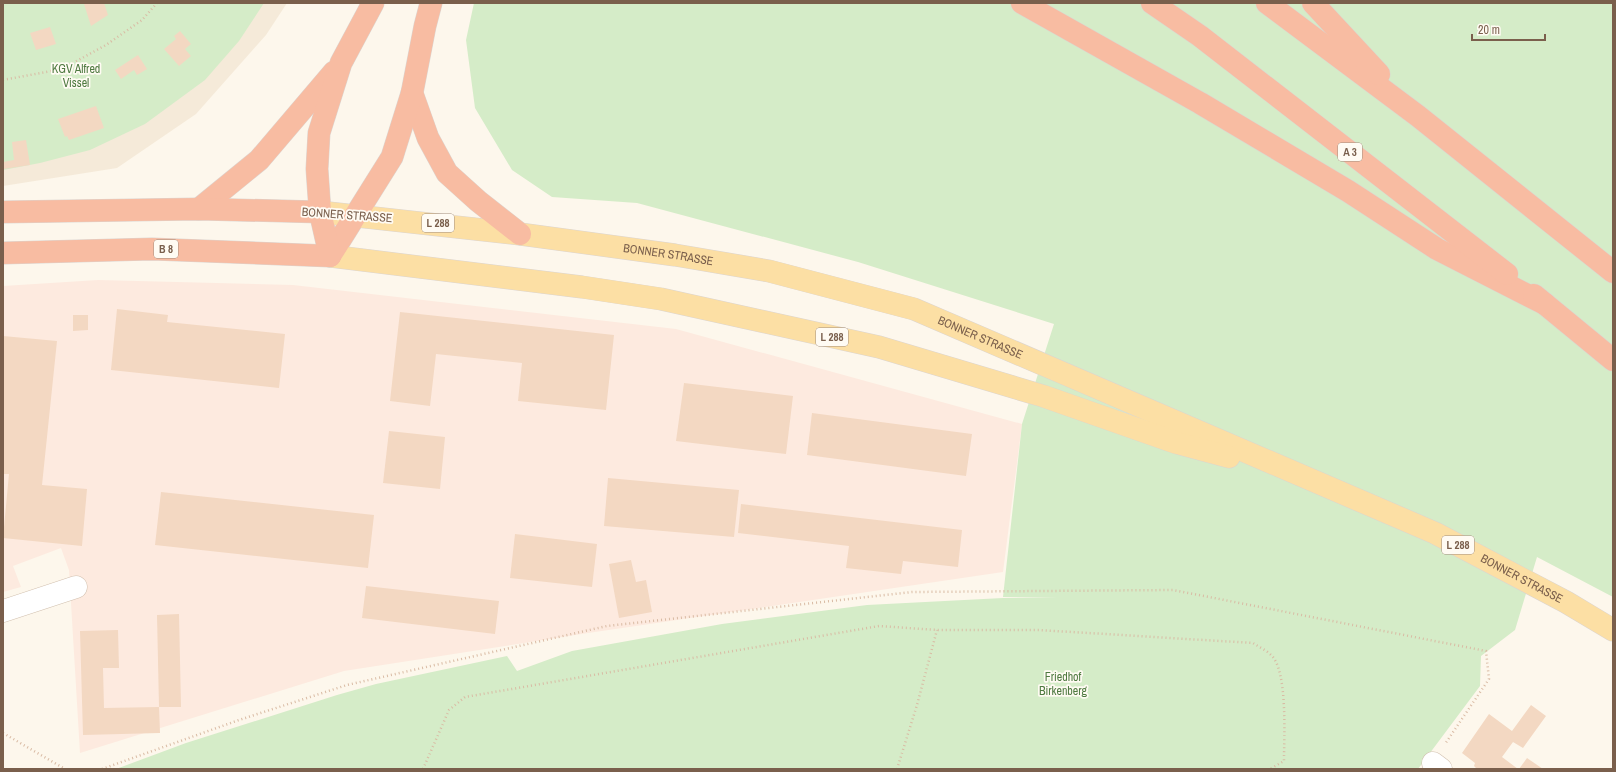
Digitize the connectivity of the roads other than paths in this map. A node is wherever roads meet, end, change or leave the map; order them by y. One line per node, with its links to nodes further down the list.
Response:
1 (373, 3): 7 (highway)
2 (431, 3): 8 (highway)
3 (1022, 3): 19 (highway)
4 (1152, 3): 19 (highway, A 3)
5 (1266, 3): 9 (highway)
6 (1312, 3): 9 (highway)
7 (341, 63): 10 (highway); 12 (highway)
8 (412, 93): 13 (highway); 14 (highway)
9 (1418, 116): 18 (highway)
10 (199, 209): 11 (highway, BONNER STRASSE); 12 (highway, BONNER STRASSE)
11 (3, 212)
12 (320, 212): 13 (main road, BONNER STRASSE); 16 (highway)
13 (356, 214): 14 (main road, BONNER STRASSE / L 288); 16 (highway)
14 (520, 234): 21 (main road, BONNER STRASSE / L 288)
15 (3, 253): 16 (highway, BONNER STRASSE / B 8)
16 (330, 256): 17 (main road, BONNER STRASSE / B 8)
17 (355, 260): 21 (main road, BONNER STRASSE / L 288)
18 (1613, 272)
19 (1545, 304): 20 (highway, A 3)
20 (1613, 360)
21 (1296, 474): 24 (main road, BONNER STRASSE / L 288)
22 (76, 588): 23 (street)
23 (3, 611)
24 (1613, 630)

